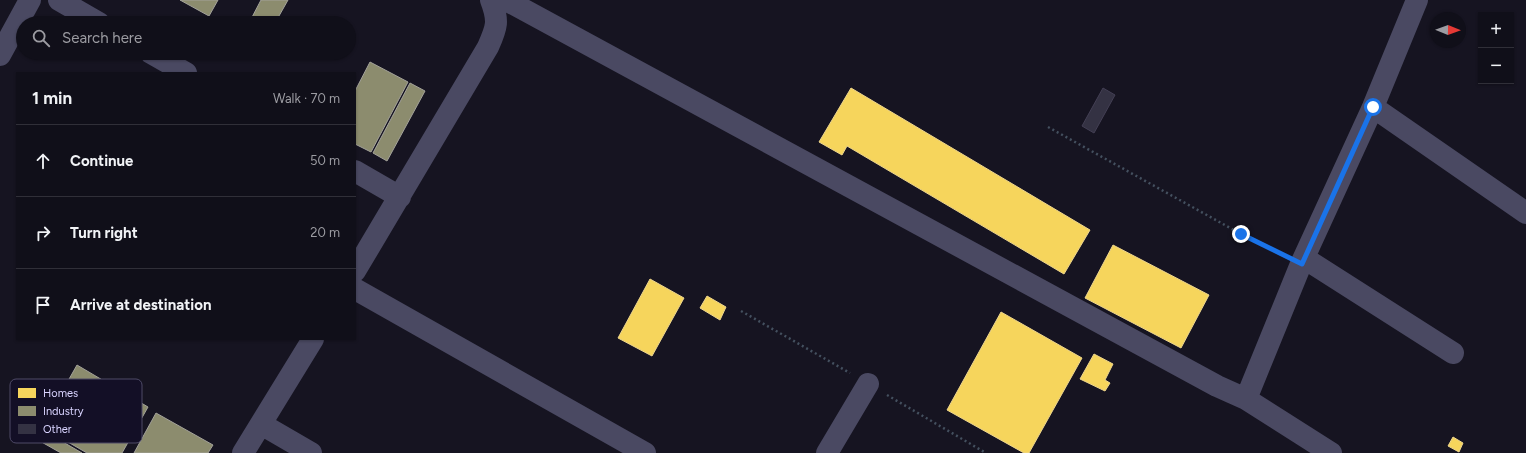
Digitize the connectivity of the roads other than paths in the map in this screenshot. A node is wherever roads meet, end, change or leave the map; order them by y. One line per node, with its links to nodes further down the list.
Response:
1 (30, 0): 6 (street)
2 (59, 0): 7 (street)
3 (491, 0): 14 (street)
4 (506, 0): 22 (street)
5 (1417, 0): 12 (street)
6 (21, 16)
7 (87, 16)
8 (16, 26): 9 (street)
9 (0, 55)
10 (163, 60): 11 (street)
11 (184, 72)
12 (1373, 107): 15 (street); 16 (street)
13 (356, 172): 14 (street)
14 (400, 197): 17 (street)
15 (1526, 213)
16 (1303, 261): 20 (street); 22 (street)
17 (356, 269)
18 (356, 290): 26 (street)
19 (312, 340): 23 (street)
20 (1453, 353)
21 (868, 384): 27 (street)
22 (1246, 400): 28 (street)
23 (261, 424): 24 (street); 25 (street)
24 (243, 453)
25 (311, 453)
26 (645, 453)
27 (827, 453)
28 (1331, 453)

